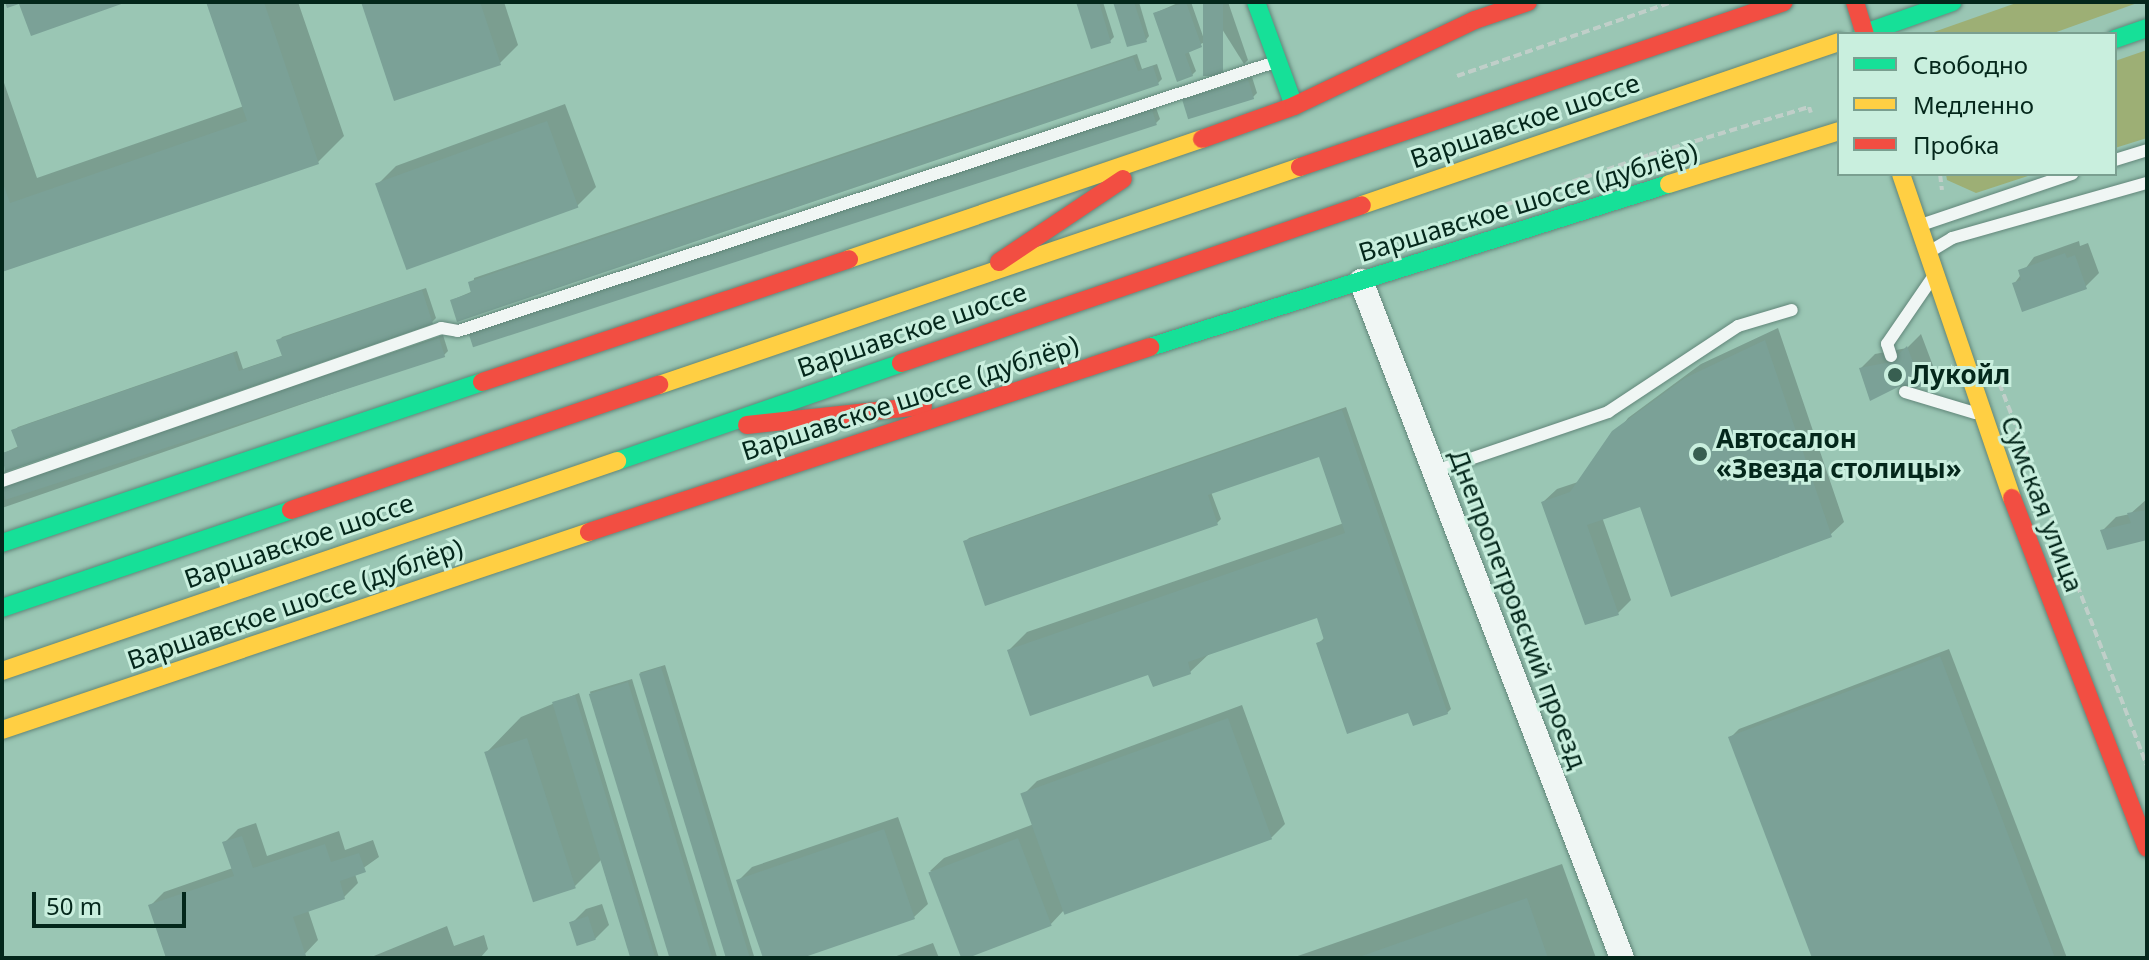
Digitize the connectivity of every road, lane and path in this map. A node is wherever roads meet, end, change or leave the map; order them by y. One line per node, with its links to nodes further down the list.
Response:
1 (1256, 2): 12 (main road)
2 (1528, 2): 14 (main road)
3 (1672, 2): 13 (path)
4 (1784, 2): 28 (main road, Варшавское шоссе)
5 (1855, 2): 8 (main road)
6 (1953, 2): 9 (main road)
7 (2147, 28): 10 (main road)
8 (1863, 32)
9 (1870, 32)
10 (2117, 38)
11 (1837, 43): 37 (main road, Варшавское шоссе)
12 (1278, 61): 14 (main road); 39 (lane)
13 (1457, 76)
14 (1294, 106): 18 (main road)
15 (1809, 107): 25 (path)
16 (1837, 132): 30 (main road, Варшавское шоссе (дублёр))
17 (2147, 150): 19 (lane)
18 (1159, 155): 28 (main road); 40 (main road)
19 (2117, 159)
20 (1902, 176): 26 (main road, Сумская улица)
21 (1940, 176): 24 (path)
22 (2066, 176): 26 (lane)
23 (2147, 183): 27 (lane)
24 (1942, 190)
25 (1505, 205)
26 (1918, 226): 27 (main road, Сумская улица)
27 (1926, 254): 29 (main road, Сумская улица)
28 (976, 277): 41 (main road, Варшавское шоссе)
29 (1933, 278): 32 (lane); 36 (main road, Сумская улица)
30 (1361, 281): 35 (main road, Варшавское шоссе (дублёр)); 38 (street, Днепропетровский проезд)
31 (1792, 310): 38 (lane)
32 (1891, 356)
33 (1994, 369): 44 (path)
34 (1905, 392): 36 (lane)
35 (982, 400): 37 (main road); 43 (main road, Варшавское шоссе (дублёр))
36 (1979, 414): 45 (main road, Сумская улица)
37 (702, 429): 42 (main road, Варшавское шоссе)
38 (1435, 471): 46 (street, Днепропетровский проезд)
39 (2, 481)
40 (2, 543)
41 (2, 608)
42 (2, 671)
43 (2, 730)
44 (2147, 765)
45 (2147, 848)
46 (1622, 958)

